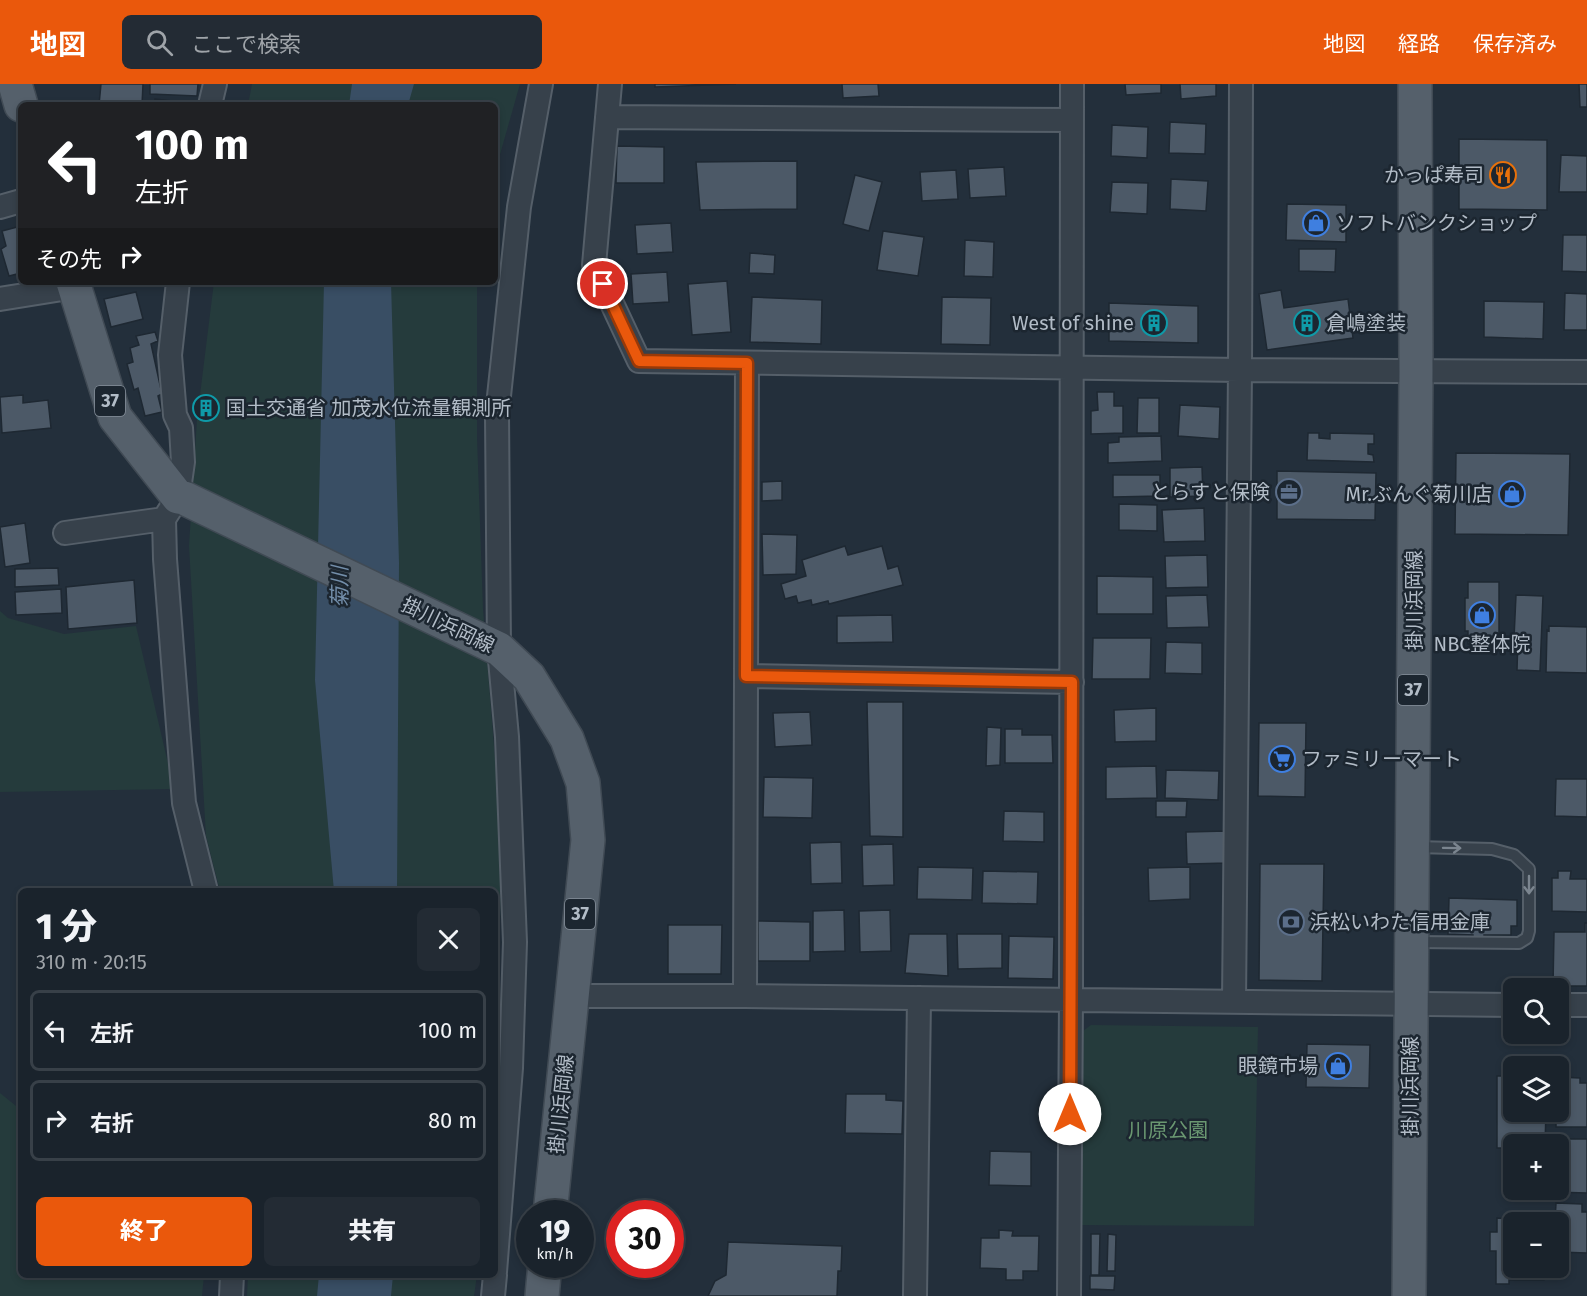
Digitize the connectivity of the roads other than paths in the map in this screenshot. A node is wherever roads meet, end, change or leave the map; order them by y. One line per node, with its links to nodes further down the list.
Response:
1 (15, 84): 8 (main road)
2 (215, 84): 9 (street)
3 (541, 84): 25 (street)
4 (610, 84): 10 (street)
5 (1072, 84): 11 (street)
6 (1241, 84): 20 (street)
7 (1415, 84): 21 (main road, 掛川浜岡線 / 37)
8 (20, 102)
9 (211, 102)
10 (607, 117): 11 (street); 18 (street)
11 (1072, 120): 19 (street)
12 (18, 202): 13 (street)
13 (0, 207)
14 (69, 285): 17 (street)
15 (74, 285): 23 (main road, 掛川浜岡線 / 37)
16 (178, 285): 23 (street)
17 (0, 299)
18 (747, 363): 19 (street); 26 (street)
19 (1072, 367): 20 (street); 27 (street)
20 (1240, 370): 21 (street); 35 (street)
21 (1416, 371): 22 (street); 28 (main road, 掛川浜岡線 / 37)
22 (1587, 372)
23 (176, 504): 24 (street); 25 (main road, 掛川浜岡線 / 37); 29 (street)
24 (65, 533)
25 (495, 647): 31 (main road, 掛川浜岡線 / 37); 41 (street)
26 (746, 676): 27 (street); 32 (street)
27 (1072, 682): 34 (street)
28 (1412, 847): 30 (main road, 掛川浜岡線 / 37); 30 (lane, one-way to 30)
29 (205, 888)
30 (1411, 942): 36 (main road, 掛川浜岡線 / 37)
31 (571, 996): 32 (street); 40 (main road, 掛川浜岡線 / 37)
32 (745, 996): 33 (street)
33 (919, 998): 34 (street); 48 (street)
34 (1071, 1000): 35 (street); 49 (street)
35 (1234, 1002): 36 (street)
36 (1411, 1005): 37 (street); 50 (main road, 掛川浜岡線 / 37)
37 (1503, 1005)
38 (1569, 1005): 39 (street)
39 (1587, 1005)
40 (551, 1200)
41 (498, 1235)
42 (232, 1278): 45 (street)
43 (495, 1278): 46 (street)
44 (544, 1278): 47 (main road)
45 (231, 1296)
46 (493, 1296)
47 (542, 1296)
48 (915, 1296)
49 (1068, 1296)
50 (1409, 1296)

